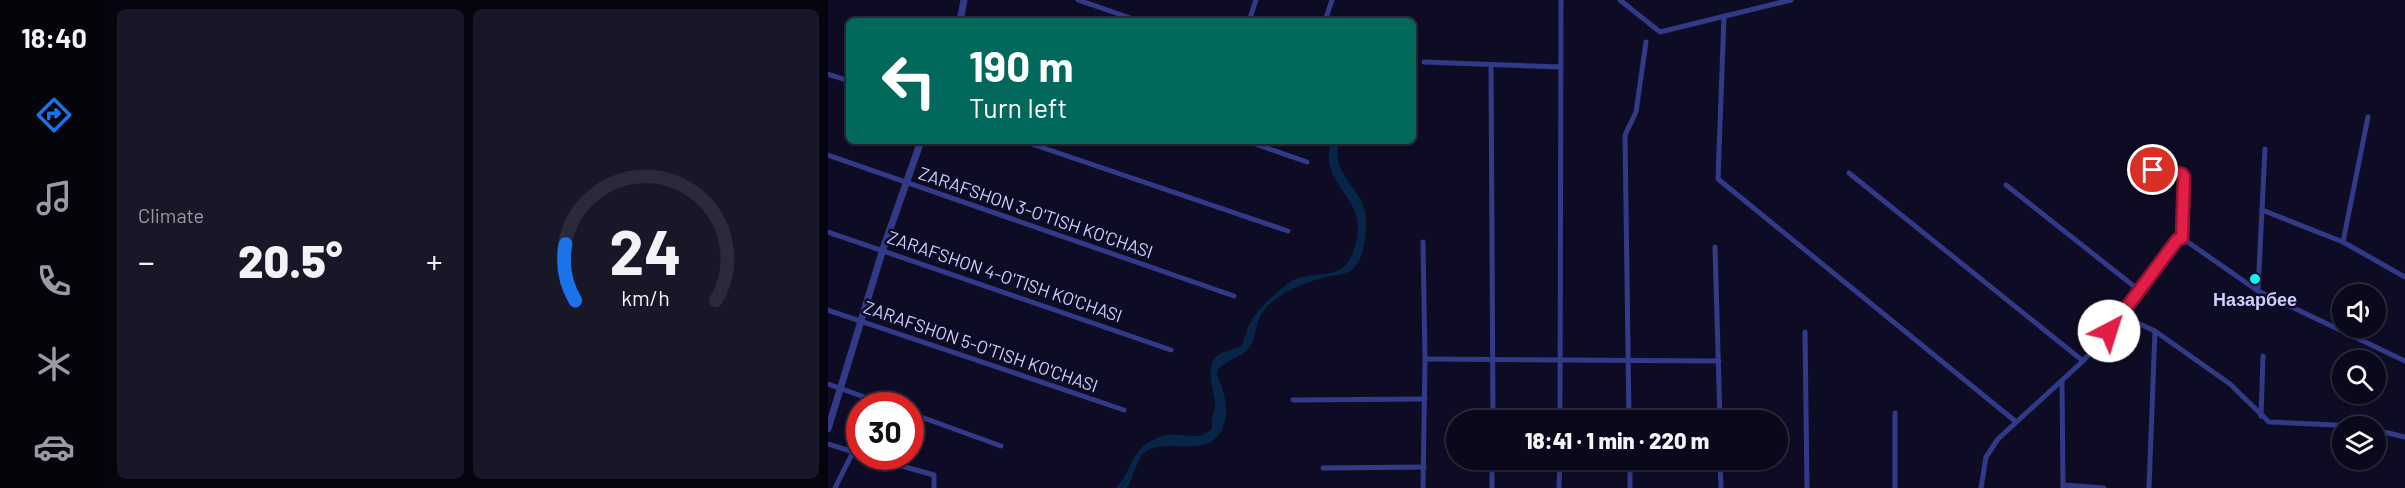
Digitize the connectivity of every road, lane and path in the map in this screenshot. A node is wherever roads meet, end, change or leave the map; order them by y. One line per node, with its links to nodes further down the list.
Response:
1 (964, 0): 9 (street)
2 (1078, 0): 10 (street)
3 (1256, 0): 11 (street)
4 (1332, 0): 12 (street)
5 (1561, 0): 16 (street)
6 (1620, 0): 8 (street)
7 (1791, 0): 8 (street)
8 (1724, 16): 71 (street)
9 (961, 18)
10 (1130, 18)
11 (1250, 18)
12 (1325, 18)
13 (1646, 42): 53 (street)
14 (1424, 62): 15 (street)
15 (1491, 65): 16 (street); 50 (street)
16 (1562, 67): 52 (street)
17 (828, 74): 18 (street)
18 (846, 80)
19 (2368, 117): 35 (street)
20 (920, 144): 28 (street)
21 (1032, 144): 31 (street)
22 (1256, 144): 25 (street)
23 (2265, 149): 30 (street)
24 (828, 156): 28 (street, ZARAFSHON 3-O'TISH KO'CHASI)
25 (1307, 162)
26 (2153, 170): 33 (street)
27 (1850, 173): 55 (street)
28 (907, 183): 37 (street); 41 (street, ZARAFSHON 3-O'TISH KO'CHASI)
29 (2006, 185): 39 (street)
30 (2262, 210): 35 (street); 40 (street)
31 (1288, 231)
32 (828, 232): 37 (street, ZARAFSHON 4-O'TISH KO'CHASI)
33 (2182, 238): 39 (street); 40 (street)
34 (1423, 242): 51 (street)
35 (2343, 242): 38 (street)
36 (1715, 247): 54 (street)
37 (883, 249): 44 (street); 47 (street, ZARAFSHON 4-O'TISH KO'CHASI)
38 (2405, 277)
39 (2140, 291): 43 (street)
40 (2258, 291): 56 (street)
41 (1234, 296)
42 (828, 310): 44 (street, ZARAFSHON 5-O'TISH KO'CHASI)
43 (2122, 316): 45 (street); 55 (street)
44 (863, 321): 59 (street); 63 (street, ZARAFSHON 5-O'TISH KO'CHASI)
45 (2155, 331): 69 (street); 99 (street)
46 (1805, 332): 95 (street)
47 (1172, 351)
48 (2405, 351): 56 (street)
49 (2263, 356): 69 (street)
50 (1493, 358): 51 (street); 52 (street); 64 (street)
51 (1425, 359): 61 (street)
52 (1560, 359): 53 (street); 65 (street)
53 (1629, 361): 54 (street); 66 (street)
54 (1719, 361): 67 (street)
55 (2083, 361): 57 (street)
56 (2404, 361)
57 (2062, 381): 71 (street); 87 (street)
58 (828, 384): 59 (street)
59 (841, 389): 60 (street); 73 (street)
60 (850, 392)
61 (1425, 399): 62 (street); 79 (street)
62 (1293, 400)
63 (1124, 410)
64 (1492, 410)
65 (1560, 410)
66 (1629, 410)
67 (1720, 410)
68 (1895, 413): 96 (street)
69 (2261, 416): 72 (street)
70 (924, 418): 77 (street)
71 (2015, 421): 97 (street)
72 (2332, 425)
73 (828, 429)
74 (2386, 432): 75 (street)
75 (2405, 437)
76 (828, 444): 78 (street)
77 (1001, 446)
78 (846, 450)
79 (1424, 467): 80 (street); 90 (street)
80 (1323, 468)
81 (846, 470): 88 (street)
82 (916, 470): 89 (street)
83 (1492, 470): 91 (street)
84 (1560, 470): 92 (street)
85 (1630, 470): 93 (street)
86 (1720, 470): 94 (street)
87 (2063, 486): 98 (street)
88 (835, 488)
89 (934, 488)
90 (1423, 488)
91 (1492, 488)
92 (1559, 488)
93 (1630, 488)
94 (1721, 488)
95 (1807, 488)
96 (1895, 488)
97 (1981, 488)
98 (2104, 488)
99 (2149, 488)

